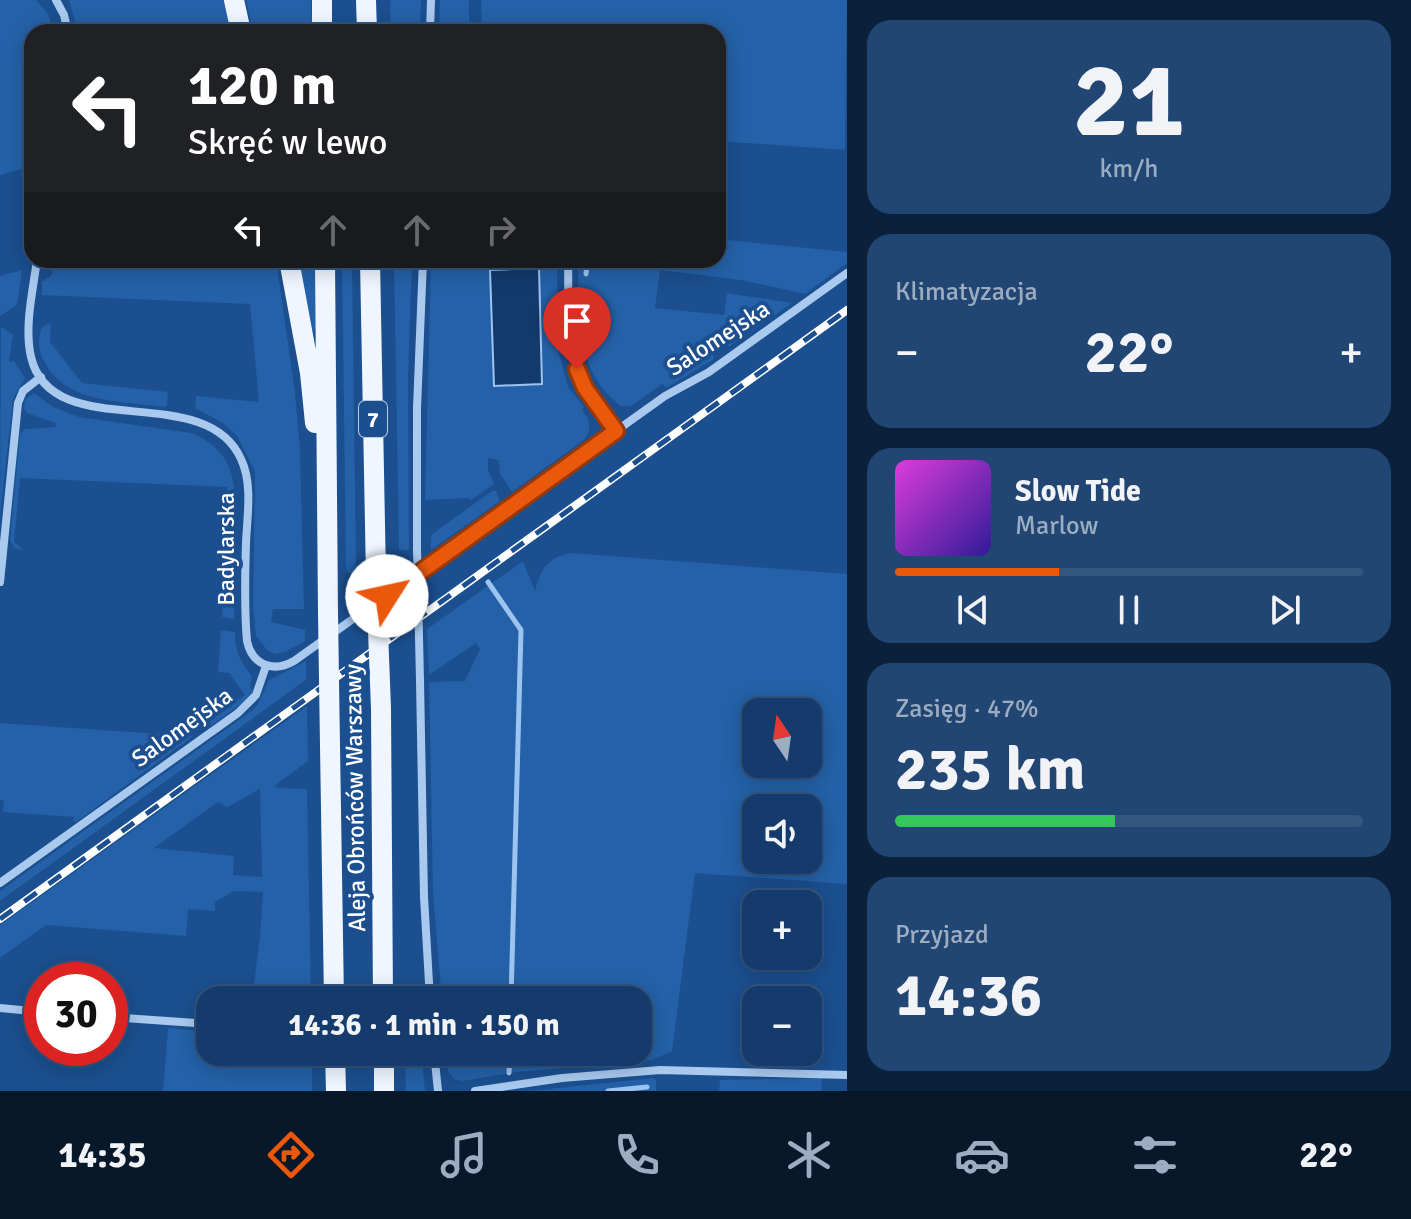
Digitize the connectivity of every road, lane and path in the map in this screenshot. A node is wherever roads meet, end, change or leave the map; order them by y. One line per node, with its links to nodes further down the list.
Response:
1 (56, 0): 6 (street)
2 (234, 0): 7 (main road)
3 (322, 0): 8 (main road)
4 (366, 0): 9 (main road)
5 (431, 0): 10 (street)
6 (66, 24)
7 (239, 24)
8 (322, 24)
9 (367, 24)
10 (430, 24)
11 (36, 268): 18 (street)
12 (290, 268): 20 (main road)
13 (325, 268): 20 (main road, Aleja Obrońców Warszawy / 7)
14 (370, 268): 25 (main road, Aleja Obrońców Warszawy / 7, bridge)
15 (423, 268): 26 (street, bridge)
16 (568, 268): 19 (street)
17 (847, 273): 19 (street, Salomejska)
18 (41, 377): 21 (street); 22 (street, Badylarska)
19 (616, 431): 22 (street, Salomejska)
20 (327, 546): 24 (main road, Aleja Obrońców Warszawy / 7, bridge)
21 (0, 582)
22 (266, 666): 23 (street, Salomejska)
23 (0, 883)
24 (334, 986)
25 (383, 986)
26 (429, 986)
27 (0, 1008): 28 (street)
28 (24, 1010)
29 (128, 1018): 30 (street)
30 (196, 1023)
31 (335, 1066): 35 (main road)
32 (384, 1066): 36 (main road)
33 (435, 1066): 37 (street)
34 (847, 1075): 38 (street)
35 (336, 1091)
36 (384, 1091)
37 (438, 1091)
38 (475, 1091)

